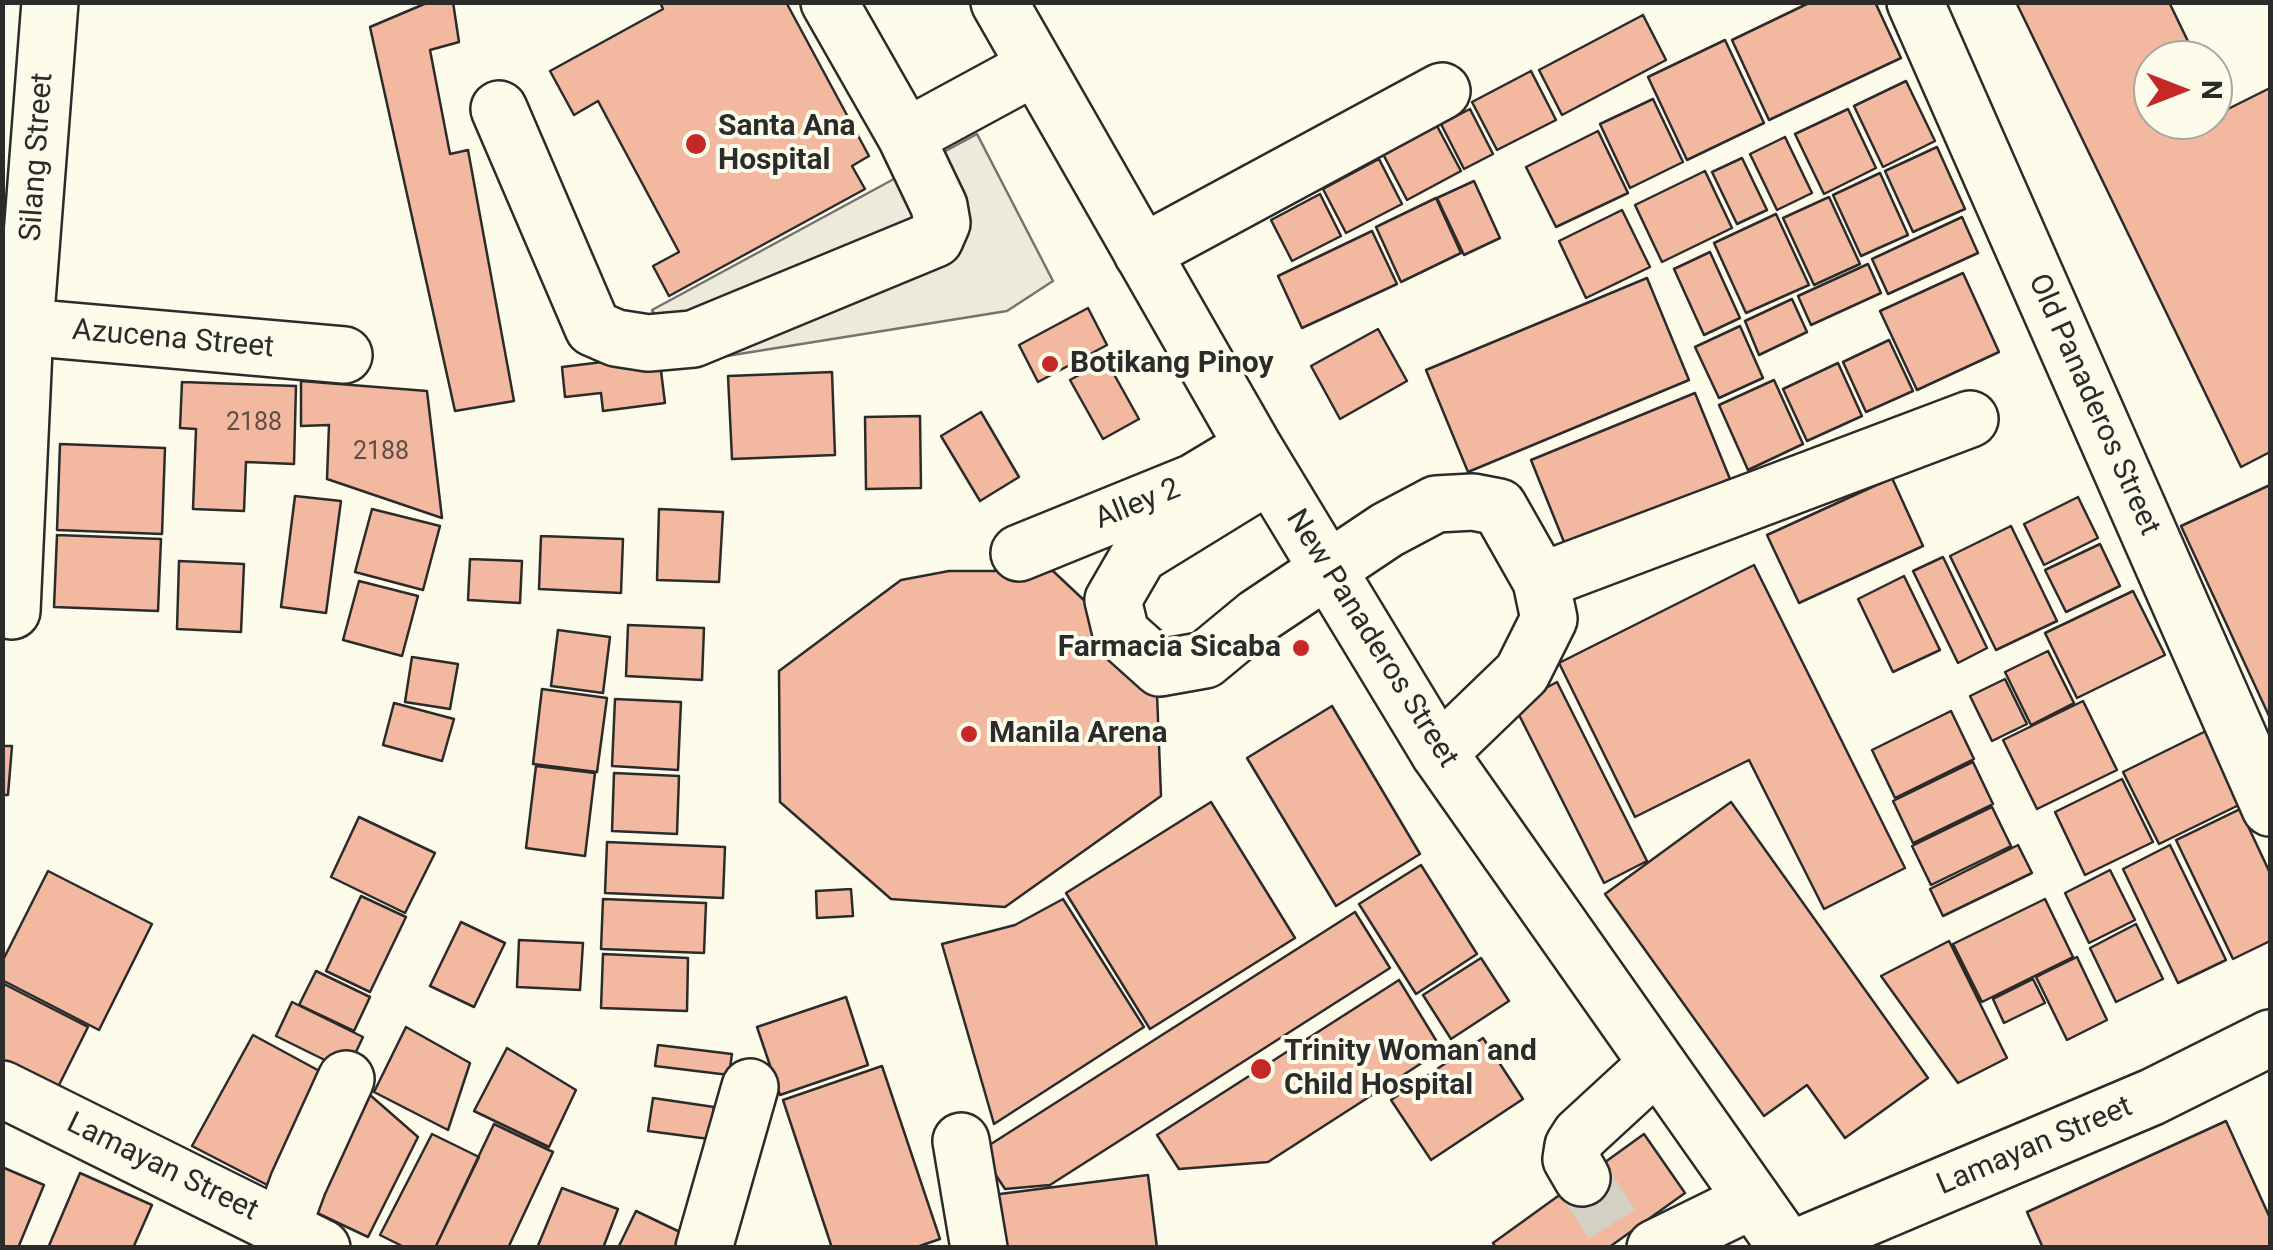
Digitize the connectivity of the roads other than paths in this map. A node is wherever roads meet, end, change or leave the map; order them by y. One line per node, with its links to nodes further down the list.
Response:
1 (50, 2): 10 (street, Silang Street)
2 (828, 2): 8 (street)
3 (999, 2): 5 (street, New Panaderos Street)
4 (1915, 2): 19 (street, Old Panaderos Street)
5 (1036, 67): 8 (street); 9 (street, New Panaderos Street)
6 (1442, 91): 9 (street)
7 (499, 109): 8 (street)
8 (906, 137)
9 (1142, 252): 13 (street, New Panaderos Street)
10 (14, 326): 11 (street, Azucena Street); 17 (street, Silang Street)
11 (344, 355)
12 (1970, 419): 16 (street)
13 (1261, 460): 14 (street, Alley 2); 15 (street, New Panaderos Street); 15 (street)
14 (1019, 553)
15 (1328, 570): 16 (street); 18 (street, New Panaderos Street)
16 (1542, 581): 18 (street)
17 (12, 611)
18 (1439, 754): 21 (street, New Panaderos Street)
19 (2270, 808)
20 (2270, 1038): 33 (street, Lamayan Street)
21 (1656, 1065): 26 (street); 27 (street, New Panaderos Street)
22 (346, 1079): 28 (street)
23 (750, 1087): 30 (street)
24 (2, 1088): 28 (street, Lamayan Street)
25 (961, 1141): 31 (street)
26 (1582, 1178)
27 (1753, 1200): 29 (street); 32 (street, New Panaderos Street)
28 (302, 1238)
29 (1635, 1244)
30 (704, 1248)
31 (978, 1248)
32 (1787, 1248)
33 (1795, 1248)

